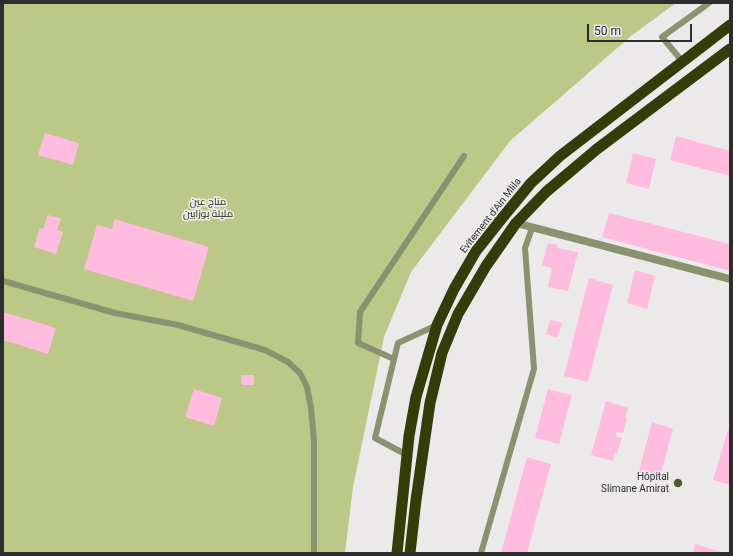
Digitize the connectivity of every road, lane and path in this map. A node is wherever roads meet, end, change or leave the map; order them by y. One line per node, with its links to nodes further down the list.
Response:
1 (709, 3): 4 (lane)
2 (730, 25): 4 (highway, Evitement d'Ain Mlila)
3 (730, 48): 6 (highway)
4 (682, 61): 10 (highway, Evitement d'Ain Mlila)
5 (464, 156): 11 (lane)
6 (516, 223): 7 (street); 15 (highway)
7 (532, 228): 8 (street); 16 (lane)
8 (730, 279)
9 (3, 281): 13 (lane)
10 (437, 325): 11 (lane); 12 (highway, Evitement d'Ain Mlila)
11 (394, 360): 12 (lane)
12 (407, 455): 14 (highway, Evitement d'Ain Mlila)
13 (314, 553)
14 (397, 553)
15 (410, 553)
16 (481, 553)

